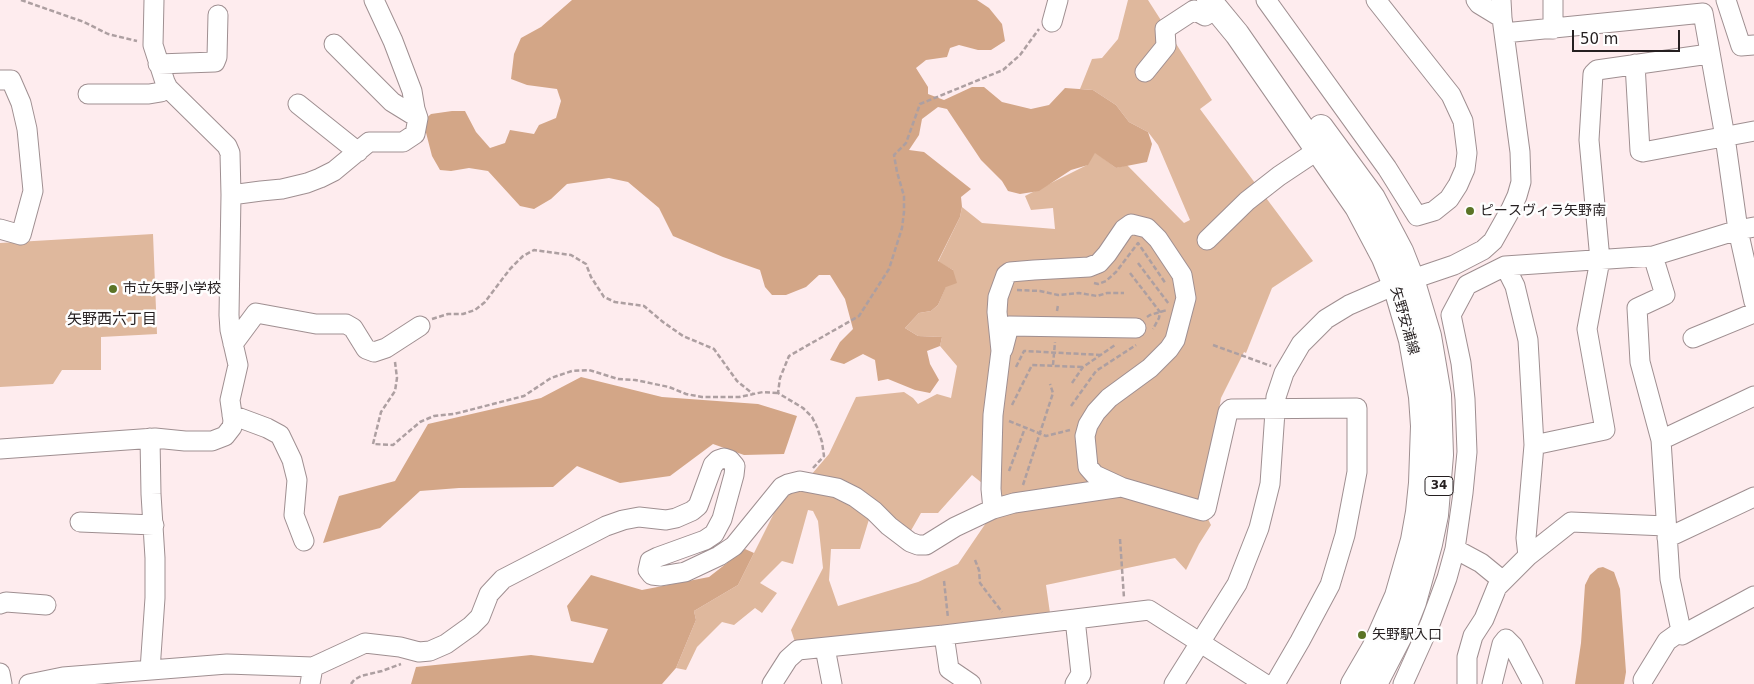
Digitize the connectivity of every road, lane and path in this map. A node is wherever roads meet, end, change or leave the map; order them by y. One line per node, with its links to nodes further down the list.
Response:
1 (21, 0): 16 (path)
2 (154, 0): 16 (street)
3 (374, 0): 26 (street)
4 (1058, 0): 13 (street)
5 (1266, 0): 6 (street)
6 (1376, 0)
7 (1476, 0): 12 (street)
8 (1553, 0): 14 (street)
9 (1726, 0): 17 (street)
10 (1218, 3): 21 (street); 29 (main road, 矢野安浦線 / 34); 38 (main road, 矢野安浦線 / 34)
11 (218, 15): 19 (street)
12 (1502, 17): 14 (street); 38 (street)
13 (1047, 22): 59 (path)
14 (1553, 29): 18 (street)
15 (334, 44): 26 (street)
16 (153, 45): 19 (street)
17 (1754, 45)
18 (1709, 54): 20 (street); 28 (street)
19 (158, 64): 23 (street)
20 (1635, 64): 28 (street); 36 (street)
21 (1145, 72)
22 (0, 80): 32 (street)
23 (168, 88): 24 (street); 31 (street)
24 (88, 94)
25 (298, 104): 30 (street)
26 (418, 118): 30 (street)
27 (1754, 131): 28 (street)
28 (1725, 137): 33 (street)
29 (1318, 150): 34 (street); 38 (main road, 矢野安浦線 / 34)
30 (358, 152): 31 (street)
31 (231, 196): 50 (street)
32 (0, 229)
33 (1746, 229): 35 (street); 43 (street)
34 (1207, 240)
35 (1653, 256): 36 (street); 69 (street)
36 (1600, 260): 37 (street); 70 (street)
37 (1505, 266): 70 (street); 83 (street)
38 (1403, 282): 62 (street); 114 (main road, 矢野安浦線 / 34); 115 (main road, 矢野安浦線 / 34)
39 (1091, 283): 40 (path)
40 (1166, 284)
41 (1000, 290): 42 (path); 53 (street); 65 (street)
42 (1124, 293)
43 (1754, 302)
44 (1754, 314): 47 (street)
45 (420, 326): 52 (street); 60 (path)
46 (1136, 328): 53 (street)
47 (1693, 338)
48 (1113, 341): 49 (path)
49 (1119, 342)
50 (233, 344): 52 (street); 63 (street)
51 (1213, 345): 56 (path)
52 (389, 346): 60 (path)
53 (1001, 352): 64 (street)
54 (1102, 355): 57 (path)
55 (1083, 366): 64 (path)
56 (1275, 367)
57 (1013, 374)
58 (1050, 384): 67 (path)
59 (778, 393): 60 (path); 73 (path)
60 (755, 395)
61 (1754, 396): 69 (street)
62 (1275, 409): 75 (street); 97 (street); 113 (street)
63 (232, 415): 68 (street); 82 (street)
64 (999, 417): 66 (path); 77 (street)
65 (1088, 425): 67 (path); 75 (street)
66 (1025, 428): 67 (path); 72 (path)
67 (1041, 434): 74 (path)
68 (150, 438): 71 (street); 79 (street)
69 (1662, 440): 80 (street)
70 (1534, 445): 84 (street)
71 (0, 449)
72 (1009, 471)
73 (800, 481): 77 (street); 99 (street)
74 (1022, 487)
75 (1121, 487): 77 (street)
76 (1754, 496): 80 (street)
77 (993, 509)
78 (80, 522): 79 (street)
79 (154, 525): 100 (street)
80 (1667, 532): 84 (street); 95 (street)
81 (1120, 539): 91 (path)
82 (304, 541)
83 (1455, 549): 87 (street); 116 (street)
84 (1528, 556): 87 (street)
85 (975, 560): 94 (path)
86 (944, 581): 96 (path)
87 (1503, 581): 93 (street)
88 (1754, 596): 95 (street)
89 (0, 604): 90 (street)
90 (46, 605)
91 (1125, 612): 92 (street); 97 (street)
92 (1075, 619): 94 (street); 110 (street)
93 (1484, 619): 117 (street); 118 (street)
94 (1028, 625): 96 (street)
95 (1681, 631): 103 (street)
96 (947, 634): 98 (street); 109 (street)
97 (1200, 642): 111 (street); 112 (street)
98 (825, 648): 107 (street); 108 (street)
99 (418, 652): 102 (street); 106 (path)
100 (150, 670): 102 (street); 105 (street)
101 (0, 673): 104 (street)
102 (312, 675)
103 (1643, 680)
104 (2, 684)
105 (29, 684)
106 (351, 684)
107 (772, 684)
108 (832, 684)
109 (971, 684)
110 (1075, 684)
111 (1174, 684)
112 (1265, 684)
113 (1275, 684)
114 (1353, 684)
115 (1375, 684)
116 (1403, 684)
117 (1466, 684)
118 (1479, 684)
119 (1492, 684): 120 (street)
120 (1533, 684)

